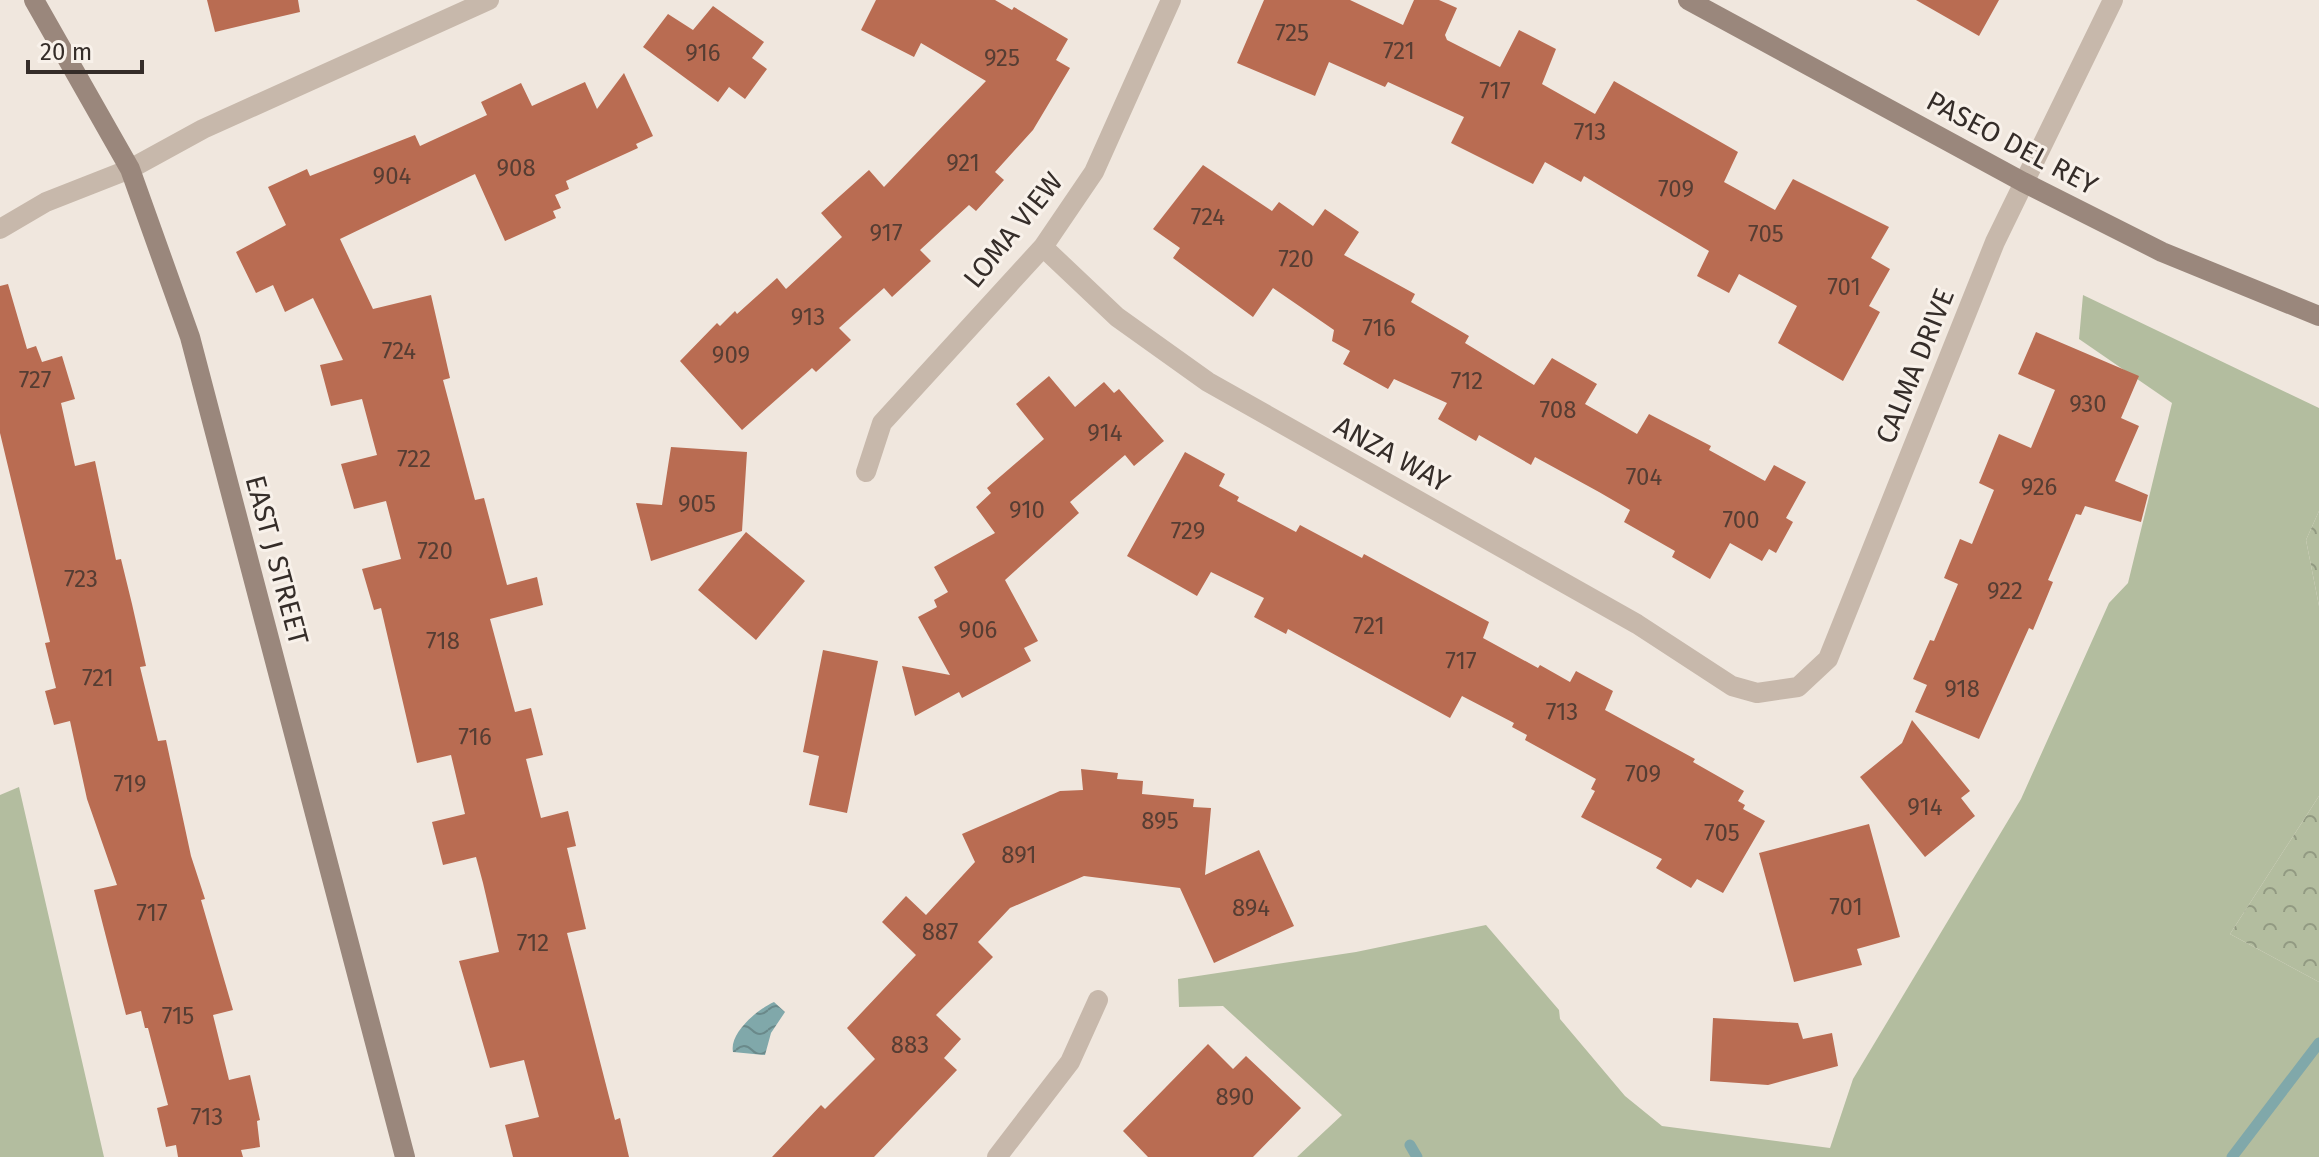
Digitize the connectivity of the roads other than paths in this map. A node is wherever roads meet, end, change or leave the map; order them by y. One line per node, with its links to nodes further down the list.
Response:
1 (34, 0): 6 (street, EAST J STREET)
2 (489, 0): 6 (street)
3 (1171, 0): 9 (street, LOMA VIEW)
4 (1688, 0): 7 (street, PASEO DEL REY)
5 (2113, 0): 7 (street, CALMA DRIVE)
6 (130, 169): 8 (street); 14 (street, EAST J STREET)
7 (2023, 182): 10 (street, PASEO DEL REY); 12 (street, CALMA DRIVE)
8 (0, 229)
9 (1043, 247): 11 (street, LOMA VIEW); 12 (street, ANZA WAY)
10 (2319, 316)
11 (866, 472)
12 (1732, 686)
13 (1098, 1000): 15 (street)
14 (405, 1157)
15 (997, 1157)

